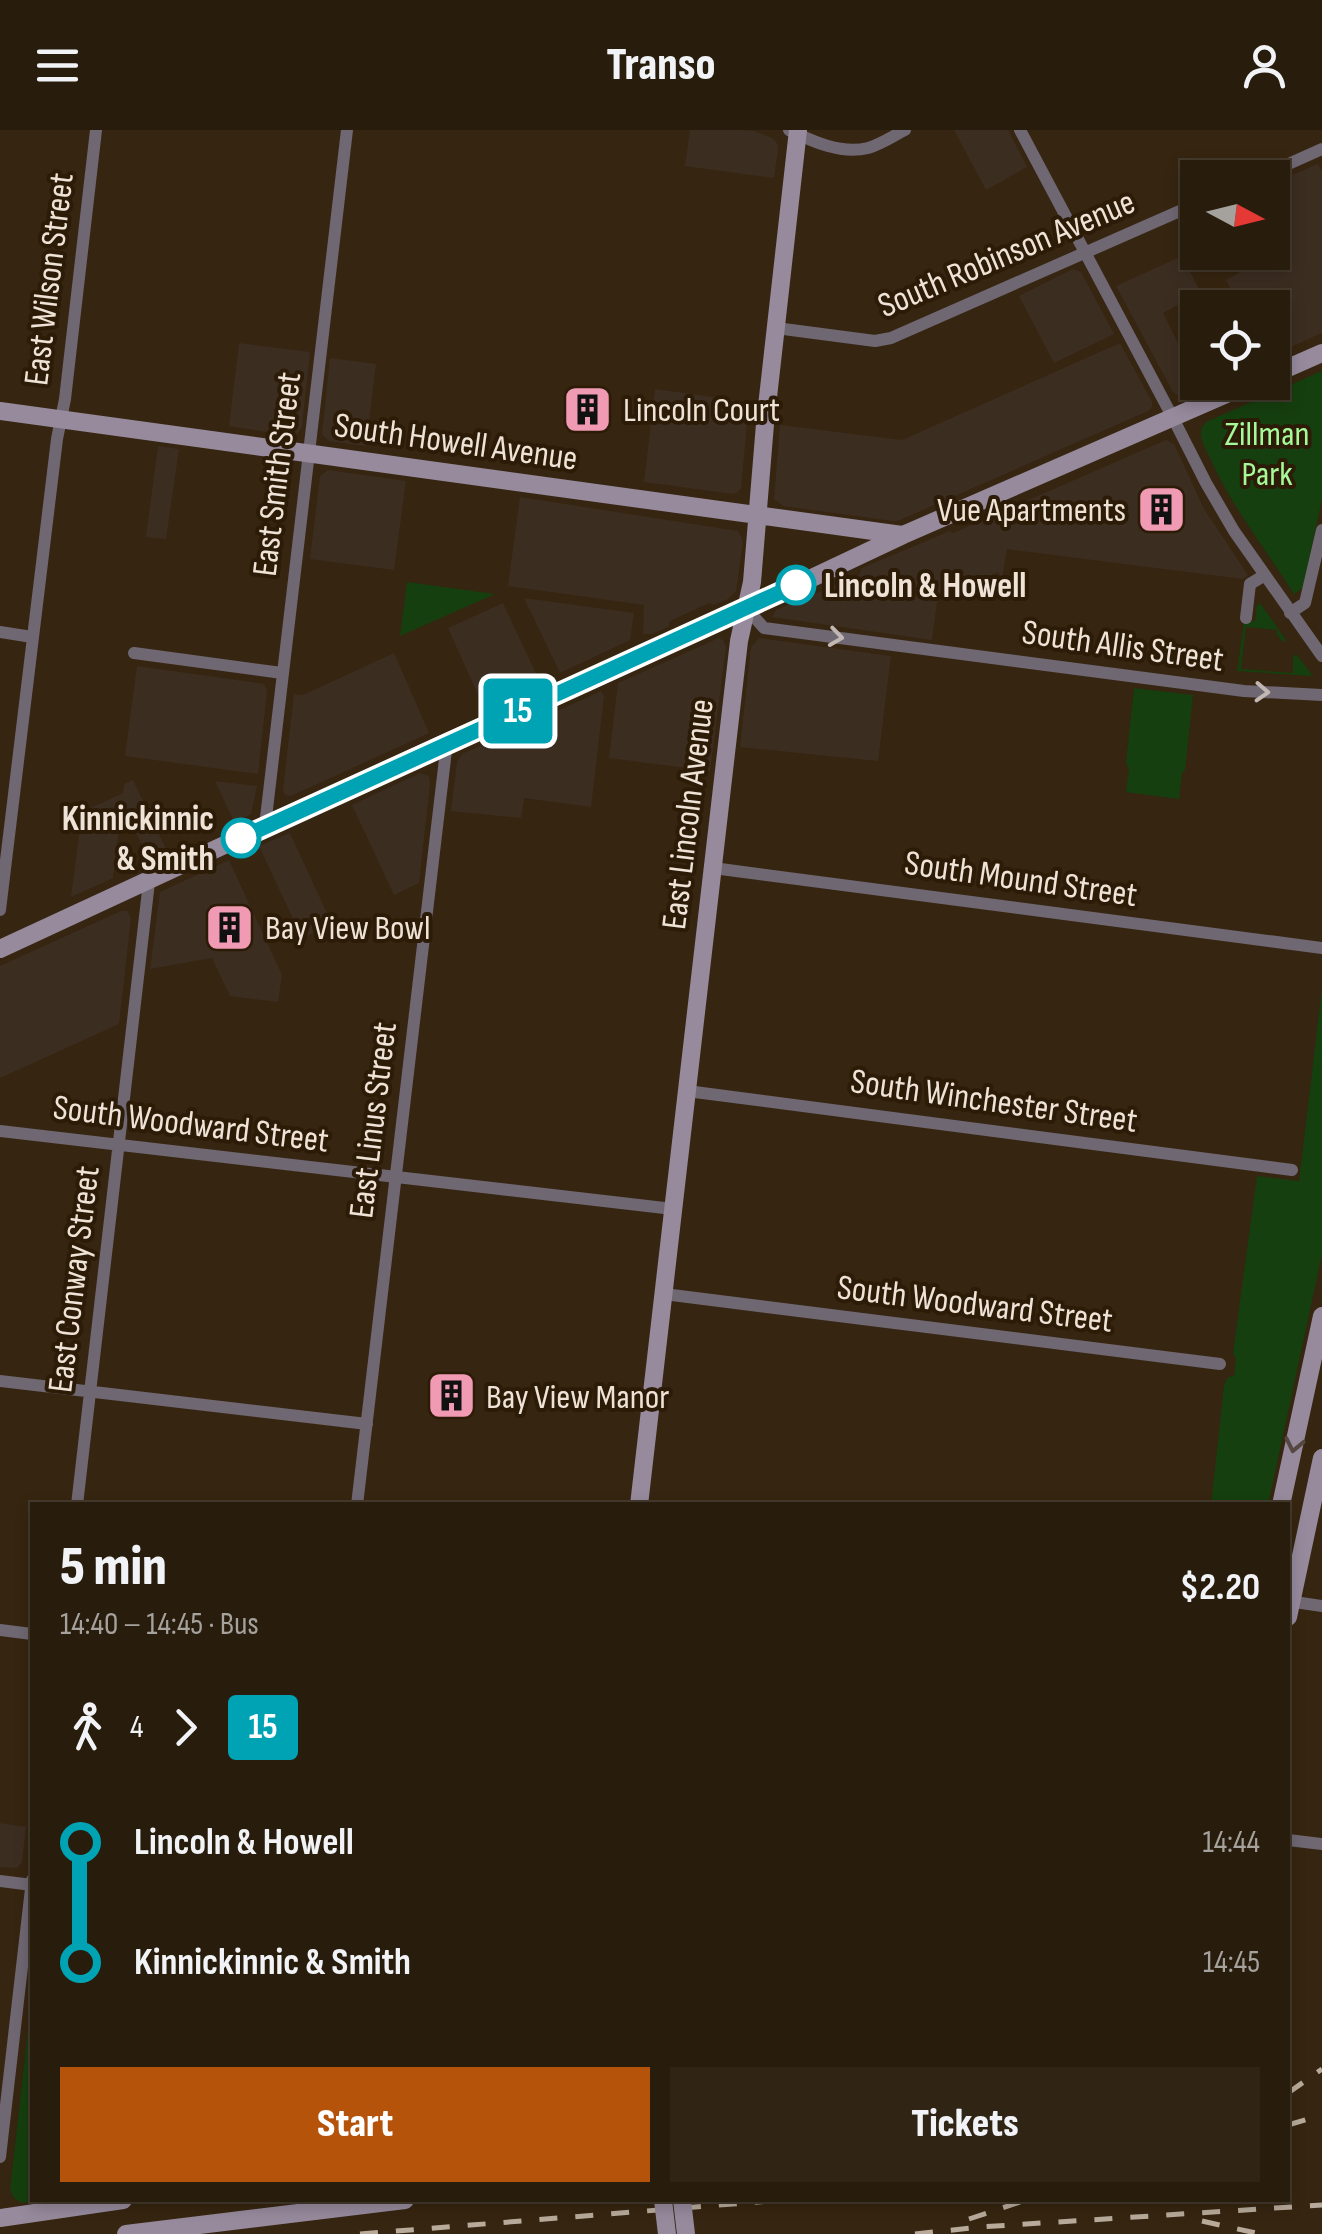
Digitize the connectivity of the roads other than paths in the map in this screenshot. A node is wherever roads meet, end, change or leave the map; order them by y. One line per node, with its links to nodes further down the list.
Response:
1 (96, 130): 16 (street, East Wilson Street)
2 (346, 130): 17 (street, East Smith Street)
3 (906, 130): 5 (street)
4 (1020, 130): 9 (street)
5 (795, 131): 10 (street, East Lincoln Avenue)
6 (1322, 149): 7 (street)
7 (1290, 164)
8 (1180, 212): 9 (street, South Robinson Avenue)
9 (1085, 252): 10 (street, South Robinson Avenue); 15 (street)
10 (776, 328): 18 (street, East Lincoln Avenue)
11 (1322, 353): 12 (street)
12 (1290, 366)
13 (1214, 400): 15 (street)
14 (0, 411): 16 (street, South Howell Avenue)
15 (1174, 418): 20 (street); 21 (street)
16 (60, 419): 17 (street, South Howell Avenue); 26 (street, East Wilson Street)
17 (308, 454): 18 (street, South Howell Avenue); 29 (street, East Smith Street)
18 (757, 516): 20 (street, South Howell Avenue); 22 (street, East Lincoln Avenue)
19 (1322, 530): 23 (street)
20 (903, 535): 22 (street)
21 (1265, 575): 23 (street); 24 (street)
22 (746, 609): 30 (street, South Allis Street, one-way to 30); 31 (street); 33 (street, East Lincoln Avenue)
23 (1290, 614): 28 (street)
24 (1246, 618)
25 (0, 632): 26 (street)
26 (32, 637): 35 (street, East Wilson Street)
27 (134, 652): 29 (street)
28 (1322, 656)
29 (282, 673): 32 (street, East Smith Street)
30 (1322, 695)
31 (447, 742): 32 (street); 42 (street, East Linus Street)
32 (264, 826): 34 (street)
33 (713, 868): 36 (street, South Mound Street); 38 (street, East Lincoln Avenue)
34 (150, 882): 37 (street); 40 (street, East Conway Street)
35 (0, 910)
36 (1322, 948)
37 (0, 949)
38 (687, 1091): 41 (street, South Winchester Street); 43 (street, East Lincoln Avenue)
39 (0, 1131): 40 (street, South Woodward Street)
40 (119, 1144): 42 (street, South Woodward Street); 48 (street, East Conway Street)
41 (1292, 1170)
42 (396, 1177): 43 (street, South Woodward Street); 49 (street, East Linus Street)
43 (674, 1209): 44 (street, East Lincoln Avenue)
44 (664, 1294): 46 (street, South Woodward Street); 53 (street, East Lincoln Avenue)
45 (1322, 1316): 54 (street, one-way to 54)
46 (1220, 1364)
47 (0, 1381): 48 (street)
48 (90, 1391): 49 (street); 51 (street, East Conway Street)
49 (367, 1424): 52 (street, East Linus Street)
50 (1322, 1458): 55 (street)
51 (76, 1502)
52 (358, 1502)
53 (639, 1502)
54 (1282, 1502)
55 (1290, 1598)
56 (1322, 1606): 57 (street)
57 (1290, 1607)
58 (0, 1630): 59 (street)
59 (30, 1634)
60 (1290, 1840): 61 (street)
61 (1322, 1844)
62 (0, 1881): 63 (street)
63 (30, 1883)
64 (30, 1900): 65 (street)
65 (0, 2157)
66 (109, 2202): 70 (street)
67 (389, 2202): 71 (street)
68 (662, 2202): 72 (street, bridge)
69 (682, 2202): 73 (street, bridge)
70 (0, 2218)
71 (126, 2234)
72 (667, 2234)
73 (686, 2234)

